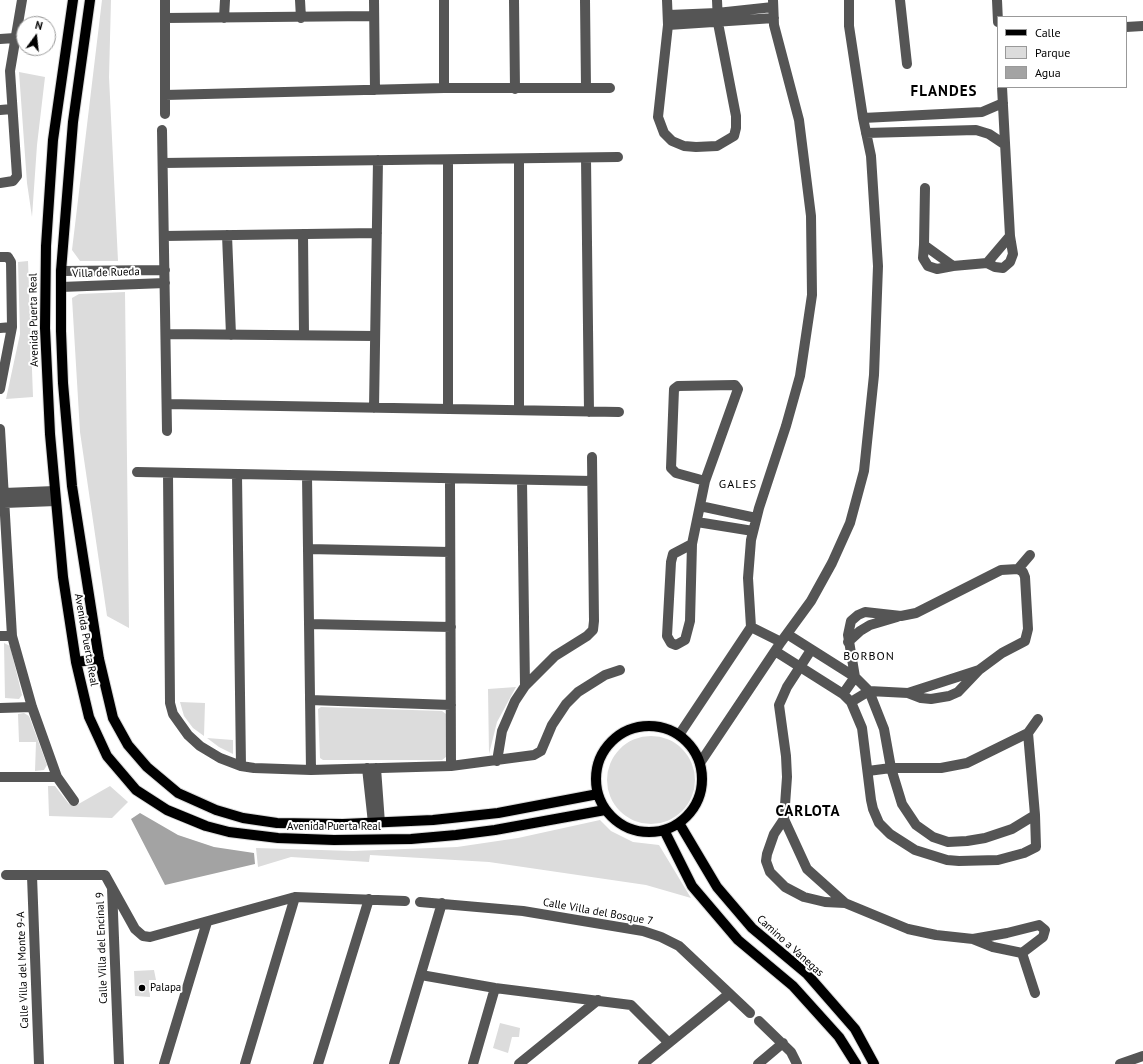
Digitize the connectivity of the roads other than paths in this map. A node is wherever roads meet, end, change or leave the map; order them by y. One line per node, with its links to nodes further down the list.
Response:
1 (22, 0): 17 (street)
2 (73, 0): 95 (main road, Avenida Puerta Real)
3 (90, 0): 66 (main road, Avenida Puerta Real)
4 (165, 0): 20 (street)
5 (224, 0): 21 (street)
6 (300, 0): 22 (street)
7 (374, 0): 18 (street)
8 (444, 0): 31 (street)
9 (514, 0): 32 (street)
10 (585, 0): 33 (street)
11 (667, 0): 25 (street)
12 (717, 0): 23 (street)
13 (849, 0): 43 (street)
14 (900, 0): 30 (street)
15 (997, 0): 19 (street)
16 (773, 3): 23 (street); 24 (street)
17 (19, 16)
18 (374, 16): 22 (street); 36 (street)
19 (998, 16)
20 (165, 18): 21 (street); 37 (street)
21 (224, 18): 22 (street)
22 (300, 18)
23 (717, 18): 24 (street); 25 (street); 25 (street)
24 (774, 18): 98 (street)
25 (669, 20)
26 (1143, 26): 27 (street)
27 (1127, 27)
28 (16, 38): 29 (street); 39 (street)
29 (0, 39)
30 (907, 64)
31 (444, 88): 32 (street); 36 (street)
32 (514, 88): 33 (street)
33 (586, 88): 34 (street)
34 (610, 88)
35 (1002, 88): 38 (street)
36 (375, 90): 37 (street)
37 (165, 95): 41 (street)
38 (1003, 103): 42 (street); 47 (street)
39 (12, 109): 40 (street); 54 (street)
40 (0, 110)
41 (165, 114)
42 (925, 116): 43 (street); 45 (street)
43 (863, 118): 46 (street)
44 (162, 130): 53 (street)
45 (927, 132): 46 (street); 47 (street)
46 (866, 133): 113 (street)
47 (1004, 144): 60 (street)
48 (618, 157): 49 (street)
49 (586, 158): 50 (street); 82 (street)
50 (519, 159): 52 (street); 81 (street)
51 (378, 160): 52 (street); 53 (street); 56 (street)
52 (448, 160): 80 (street)
53 (163, 163): 59 (street)
54 (0, 183)
55 (925, 188): 61 (street)
56 (377, 233): 57 (street); 76 (street)
57 (303, 234): 58 (street); 75 (street)
58 (227, 235): 59 (street); 74 (street)
59 (164, 236): 65 (street)
60 (1010, 236): 63 (street); 63 (street)
61 (924, 245): 64 (street); 64 (street)
62 (0, 257): 71 (street)
63 (988, 263): 64 (street)
64 (953, 266)
65 (164, 270): 67 (street, Villa de Rueda); 68 (street)
66 (61, 271): 67 (street, Villa de Rueda); 70 (main road, Avenida Puerta Real)
67 (88, 271): 69 (street)
68 (165, 283): 69 (street, Villa de Rueda); 73 (street)
69 (87, 285): 70 (street, Villa de Rueda)
70 (61, 287): 117 (main road, Avenida Puerta Real)
71 (12, 327): 72 (street); 77 (street)
72 (0, 328)
73 (166, 334): 74 (street); 78 (street)
74 (232, 335): 75 (street)
75 (304, 335): 76 (street)
76 (375, 336): 79 (street)
77 (0, 389)
78 (167, 404): 79 (street); 85 (street)
79 (374, 408): 80 (street)
80 (448, 409): 81 (street)
81 (519, 410): 82 (street)
82 (589, 412): 83 (street)
83 (619, 412)
84 (0, 429): 96 (street)
85 (167, 431)
86 (592, 457): 93 (street)
87 (137, 472): 88 (street)
88 (168, 474): 89 (street); 137 (street)
89 (237, 475): 90 (street); 137 (street)
90 (307, 476): 91 (street); 102 (street)
91 (450, 479): 92 (street); 103 (street)
92 (522, 480): 93 (street); 123 (street)
93 (592, 481): 123 (street)
94 (705, 481): 94 (street); 97 (street)
95 (55, 496): 96 (street); 118 (main road, Avenida Puerta Real)
96 (4, 498): 105 (street)
97 (700, 506): 98 (street); 99 (street)
98 (756, 518): 100 (street)
99 (697, 522): 100 (street); 101 (street)
100 (753, 531): 110 (street)
101 (692, 544): 101 (street)
102 (308, 549): 103 (street); 108 (street)
103 (450, 552): 109 (street)
104 (1030, 555): 106 (street)
105 (4, 562): 112 (street)
106 (1018, 569): 107 (street); 121 (street)
107 (901, 616): 114 (street); 114 (street)
108 (309, 624): 109 (street); 127 (street)
109 (451, 627): 129 (street)
110 (751, 627): 113 (street); 134 (street)
111 (0, 636): 112 (street)
112 (12, 636): 131 (street)
113 (784, 638): 115 (street); 116 (street)
114 (848, 642): 122 (street)
115 (811, 650): 119 (street); 122 (street)
116 (775, 652): 119 (street); 136 (street)
117 (99, 659): 118 (main road); 150 (main road, Avenida Puerta Real)
118 (76, 662): 147 (main road, Avenida Puerta Real)
119 (800, 666): 126 (street); 149 (street)
120 (620, 670): 135 (street)
121 (979, 670): 125 (street); 125 (street)
122 (855, 677): 124 (street); 126 (street)
123 (525, 686): 135 (street)
124 (869, 691): 125 (street); 128 (street); 140 (street)
125 (908, 692)
126 (843, 694): 128 (street)
127 (310, 700): 129 (street); 141 (street)
128 (851, 702): 142 (street)
129 (451, 705): 138 (street)
130 (0, 708): 131 (street)
131 (32, 708): 143 (street)
132 (1038, 719): 133 (street)
133 (1028, 733): 140 (street); 148 (street)
134 (679, 735): 136 (main road); 145 (main road)
135 (497, 761): 138 (street)
136 (700, 763): 151 (main road)
137 (241, 766): 141 (street)
138 (452, 766): 139 (street)
139 (372, 768): 141 (street); 150 (street)
140 (891, 768): 142 (street); 153 (street)
141 (311, 770)
142 (868, 771): 154 (street)
143 (57, 777): 144 (street); 146 (street)
144 (0, 778)
145 (598, 794): 147 (main road); 150 (main road, Avenida Puerta Real)
146 (74, 801)
147 (605, 810): 152 (main road)
148 (1035, 815): 153 (street); 154 (street)
149 (784, 818): 163 (street); 163 (street)
150 (376, 823)
151 (679, 823): 152 (main road); 189 (main road, Camino a Vanegas)
152 (664, 830): 188 (main road)
153 (948, 842): 154 (street)
154 (947, 860)
155 (6, 875): 156 (street)
156 (32, 876): 157 (street); 177 (street, Calle Villa del Monte 9-A)
157 (112, 886): 164 (street, Calle Villa del Encinal 9); 178 (street, Calle Villa del Encinal 9)
158 (295, 897): 159 (street, Calle Villa del Encinal 9); 164 (street, Calle Villa del Encinal 9); 180 (street)
159 (369, 899): 160 (street, Calle Villa del Encinal 9); 181 (street)
160 (405, 901)
161 (420, 902): 162 (street, Calle Villa del Bosque 7)
162 (442, 903): 167 (street); 170 (street, Calle Villa del Bosque 7)
163 (845, 903): 165 (street)
164 (207, 922): 179 (street)
165 (973, 939): 166 (street); 166 (street)
166 (1022, 953): 169 (street)
167 (421, 975): 168 (street); 182 (street)
168 (495, 988): 171 (street); 183 (street)
169 (1035, 993)
170 (729, 994): 172 (street, Calle Villa del Bosque 7); 174 (street)
171 (598, 1000): 174 (street); 184 (street)
172 (750, 1013)
173 (759, 1021): 175 (street)
174 (669, 1043): 185 (street)
175 (783, 1043): 186 (street); 187 (street)
176 (1143, 1056): 190 (street)
177 (39, 1064)
178 (119, 1064)
179 (164, 1064)
180 (245, 1064)
181 (318, 1064)
182 (394, 1064)
183 (473, 1064)
184 (519, 1064)
185 (643, 1064)
186 (758, 1064)
187 (797, 1064)
188 (856, 1064)
189 (874, 1064)
190 (1120, 1064)

